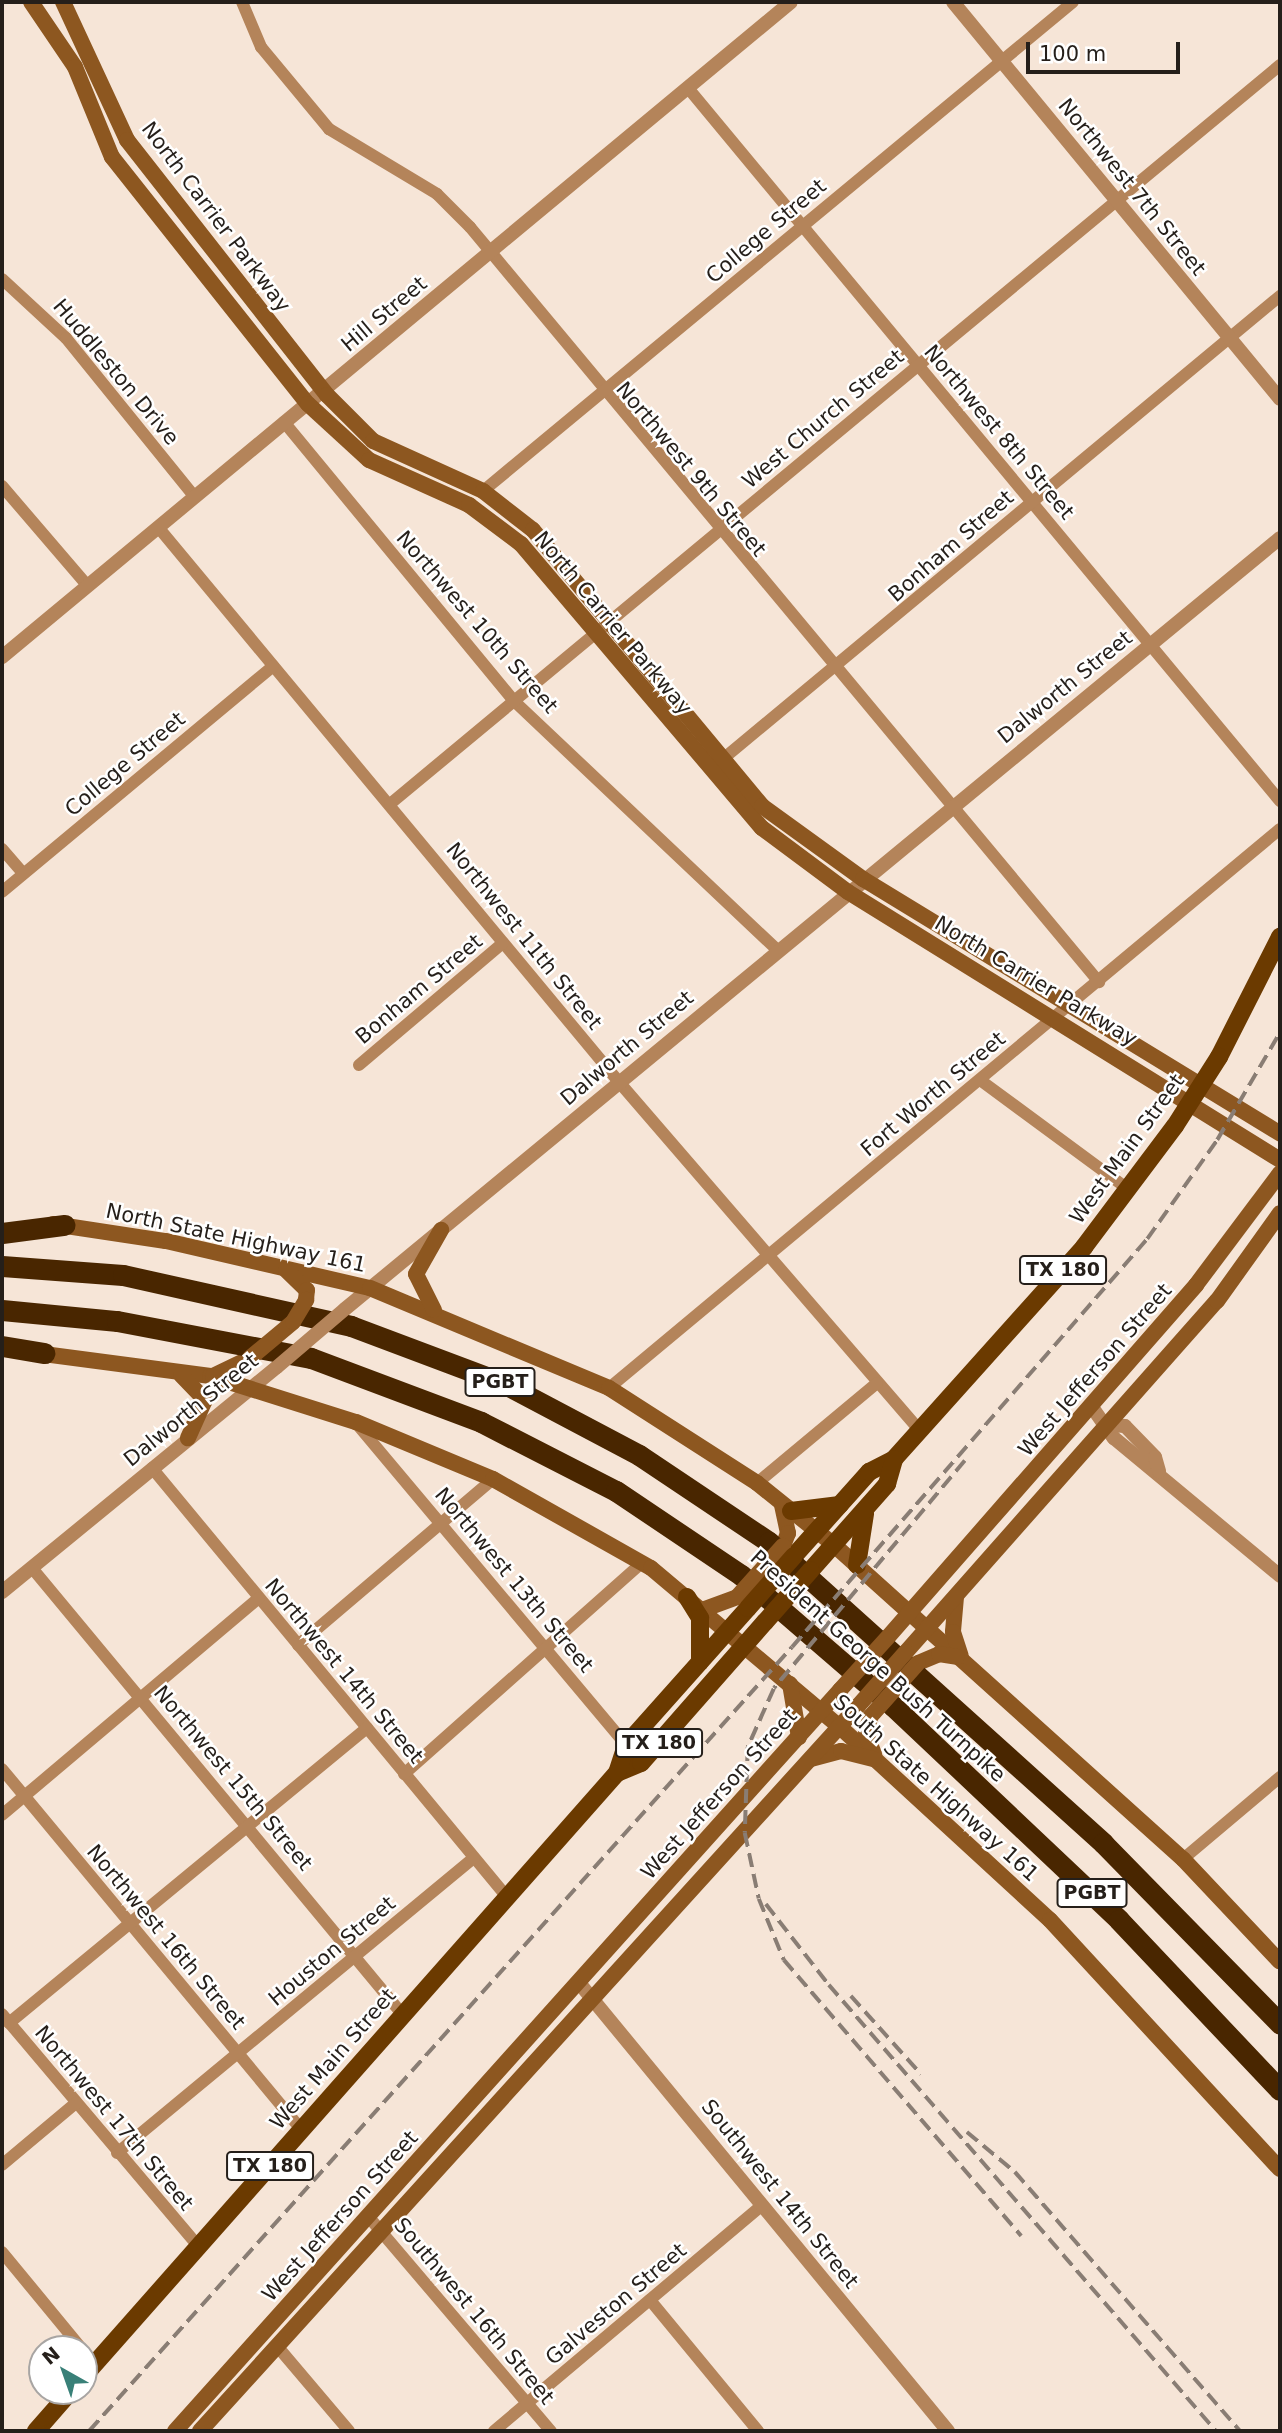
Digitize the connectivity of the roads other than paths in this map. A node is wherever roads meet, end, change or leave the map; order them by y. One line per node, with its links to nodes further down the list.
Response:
1 (31, 2): 20 (main road, North Carrier Parkway)
2 (63, 2): 17 (main road, North Carrier Parkway)
3 (242, 2): 12 (street, Northwest 9th Street)
4 (791, 2): 9 (street, Hill Street)
5 (953, 2): 7 (street, Northwest 7th Street)
6 (1073, 2): 7 (street, College Street)
7 (1002, 61): 10 (street, Northwest 7th Street); 11 (street, College Street)
8 (1280, 65): 10 (street, West Church Street)
9 (688, 88): 11 (street, Northwest 8th Street); 12 (street, Hill Street)
10 (1116, 201): 15 (street, Northwest 7th Street); 16 (street, West Church Street)
11 (803, 226): 16 (street, Northwest 8th Street); 18 (street, College Street)
12 (491, 252): 17 (street, Hill Street); 18 (street, Northwest 9th Street)
13 (2, 279): 24 (street, Huddleston Drive)
14 (1280, 296): 15 (street, Bonham Street)
15 (1229, 339): 19 (street, Northwest 7th Street); 25 (street, Bonham Street)
16 (918, 365): 25 (street, Northwest 8th Street); 27 (street, West Church Street)
17 (324, 390): 20 (street, Hill Street); 23 (main road, North Carrier Parkway)
18 (602, 393): 23 (street, College Street); 27 (street, Northwest 9th Street)
19 (1280, 398)
20 (308, 404): 21 (street, Hill Street); 31 (main road, North Carrier Parkway)
21 (284, 422): 24 (street, Hill Street); 36 (street, Northwest 10th Street)
22 (2, 486): 29 (street)
23 (483, 491): 30 (main road, North Carrier Parkway)
24 (194, 496): 26 (street, Hill Street)
25 (1033, 502): 32 (street, Northwest 8th Street); 35 (street, Bonham Street)
26 (158, 527): 29 (street, Hill Street); 34 (street, Northwest 11th Street)
27 (719, 531): 30 (street, West Church Street); 35 (street, Northwest 9th Street)
28 (1280, 538): 32 (street, Dalworth Street)
29 (86, 585): 33 (street, Hill Street)
30 (610, 622): 31 (street, West Church Street); 37 (main road, North Carrier Parkway)
31 (596, 633): 36 (street, West Church Street); 38 (main road, North Carrier Parkway)
32 (1150, 645): 39 (street, Northwest 8th Street); 41 (street, Dalworth Street)
33 (2, 657)
34 (273, 666): 40 (street, Northwest 11th Street); 44 (street, College Street)
35 (834, 669): 37 (street, Bonham Street); 41 (street, Northwest 9th Street)
36 (514, 701): 40 (street, West Church Street); 50 (street, Northwest 10th Street)
37 (723, 758): 38 (street, Bonham Street); 45 (main road, North Carrier Parkway)
38 (710, 769): 47 (main road, North Carrier Parkway)
39 (1280, 801)
40 (390, 804): 49 (street, Northwest 11th Street)
41 (950, 807): 45 (street, Dalworth Street); 51 (street, Northwest 9th Street)
42 (1280, 829): 51 (street, Fort Worth Street)
43 (2, 849): 44 (street)
44 (23, 873): 46 (street, College Street)
45 (863, 879): 47 (street, Dalworth Street); 52 (main road, North Carrier Parkway)
46 (2, 892)
47 (848, 892): 50 (street, Dalworth Street); 53 (main road, North Carrier Parkway)
48 (1280, 937): 60 (main road, West Main Street / TX 180, bridge)
49 (503, 943): 54 (street, Bonham Street); 56 (street, Northwest 11th Street)
50 (777, 950): 56 (street, Dalworth Street)
51 (1099, 982): 52 (street, Fort Worth Street)
52 (1073, 1003): 53 (street, Fort Worth Street); 57 (main road, North Carrier Parkway)
53 (1057, 1016): 55 (street, Fort Worth Street); 58 (main road, North Carrier Parkway)
54 (359, 1065)
55 (980, 1080): 60 (street); 66 (street, Fort Worth Street)
56 (619, 1082): 64 (street, Dalworth Street); 66 (street, Northwest 11th Street)
57 (1280, 1134)
58 (1280, 1160)
59 (1280, 1173): 80 (main road, West Jefferson Street)
60 (1129, 1190): 83 (main road, West Main Street / TX 180)
61 (1280, 1213): 82 (main road, West Jefferson Street)
62 (2, 1223): 63 (main road, North State Highway 161)
63 (64, 1225): 65 (highway); 67 (main road, North State Highway 161)
64 (441, 1230): 69 (street, Dalworth Street); 71 (main road)
65 (2, 1233)
66 (767, 1256): 77 (street, Northwest 11th Street); 79 (street, Fort Worth Street)
67 (278, 1265): 69 (main road, North State Highway 161); 76 (main road, bridge)
68 (2, 1266): 143 (highway, President George Bush Turnpike / PGBT)
69 (370, 1289): 71 (main road, North State Highway 161); 78 (street, Dalworth Street, bridge)
70 (2, 1310): 145 (highway, President George Bush Turnpike / PGBT)
71 (435, 1312): 79 (main road, North State Highway 161)
72 (2, 1346): 74 (highway)
73 (2, 1353): 74 (main road)
74 (44, 1353): 75 (main road)
75 (172, 1372): 76 (main road); 84 (main road)
76 (210, 1376): 78 (main road)
77 (877, 1383): 83 (street, Northwest 11th Street); 88 (street)
78 (250, 1386): 81 (main road); 84 (street, Dalworth Street)
79 (609, 1388): 88 (main road, North State Highway 161)
80 (1091, 1407): 82 (street); 106 (main road, West Jefferson Street)
81 (356, 1422): 87 (main road); 92 (street, Northwest 13th Street)
82 (1110, 1425): 99 (street); 102 (main road, West Jefferson Street)
83 (919, 1430): 85 (main road, West Main Street / TX 180)
84 (188, 1438): 86 (street, Dalworth Street)
85 (894, 1459): 89 (main road, West Main Street / TX 180); 90 (main road, West Main Street / TX 180)
86 (152, 1468): 98 (street, Dalworth Street); 103 (street, Northwest 14th Street)
87 (493, 1479): 92 (street); 96 (main road)
88 (757, 1483): 91 (main road, North State Highway 161)
89 (870, 1503): 94 (main road, West Main Street / TX 180); 97 (main road)
90 (840, 1505): 91 (main road); 93 (main road, West Main Street / TX 180)
91 (787, 1508): 93 (main road, North State Highway 161); 95 (main road)
92 (443, 1523): 109 (street); 111 (street, Northwest 13th Street)
93 (817, 1531): 94 (main road); 95 (main road, West Main Street / TX 180)
94 (833, 1545): 97 (main road); 110 (main road, West Main Street / TX 180, bridge)
95 (788, 1551): 104 (main road, West Main Street / TX 180, bridge)
96 (642, 1563): 101 (main road); 111 (street)
97 (857, 1565): 106 (main road)
98 (32, 1568): 100 (street, Dalworth Street); 116 (street, Northwest 15th Street)
99 (1280, 1576)
100 (2, 1592)
101 (687, 1597): 105 (main road); 114 (main road)
102 (956, 1597): 107 (main road, West Jefferson Street); 113 (main road)
103 (259, 1598): 109 (street, Northwest 14th Street); 116 (street)
104 (742, 1602): 105 (main road); 108 (main road, West Main Street / TX 180)
105 (702, 1609): 108 (main road)
106 (909, 1613): 107 (main road); 118 (main road, West Jefferson Street, bridge)
107 (928, 1629): 112 (main road, West Jefferson Street); 113 (main road)
108 (727, 1631): 110 (main road, South State Highway 161); 114 (main road, West Main Street / TX 180)
109 (298, 1645): 120 (street, Northwest 14th Street)
110 (744, 1646): 115 (main road, South State Highway 161); 125 (main road, West Main Street / TX 180)
111 (549, 1652): 122 (street, Northwest 13th Street); 128 (street)
112 (912, 1658): 113 (main road); 117 (main road, West Jefferson Street, bridge)
113 (962, 1660): 134 (main road)
114 (700, 1662): 122 (main road, West Main Street / TX 180)
115 (790, 1684): 118 (main road, South State Highway 161); 121 (main road)
116 (141, 1698): 130 (street); 132 (street, Northwest 15th Street)
117 (864, 1711): 119 (main road, West Jefferson Street); 124 (main road)
118 (821, 1712): 119 (main road, South State Highway 161); 121 (main road, West Jefferson Street)
119 (840, 1727): 123 (main road, West Jefferson Street); 124 (main road, South State Highway 161)
120 (367, 1728): 128 (street, Northwest 14th Street); 132 (street)
121 (799, 1737): 139 (main road, West Jefferson Street)
122 (626, 1745): 125 (street, Northwest 13th Street); 127 (main road, West Main Street / TX 180)
123 (810, 1760): 124 (main road); 140 (main road, West Jefferson Street)
124 (877, 1760): 150 (main road, South State Highway 161)
125 (641, 1763): 127 (main road, West Main Street / TX 180)
126 (2, 1769): 130 (street, Northwest 16th Street)
127 (617, 1773): 135 (main road, West Main Street / TX 180)
128 (404, 1774): 133 (street, Northwest 14th Street)
129 (1280, 1777): 134 (street)
130 (24, 1796): 131 (street); 136 (street, Northwest 16th Street)
131 (2, 1815)
132 (247, 1826): 136 (street); 137 (street, Northwest 15th Street)
133 (474, 1858): 135 (street, Northwest 14th Street); 137 (street, Houston Street)
134 (1183, 1859): 138 (main road)
135 (507, 1897): 141 (main road, West Main Street / TX 180)
136 (129, 1924): 142 (street); 144 (street, Northwest 16th Street)
137 (356, 1957): 141 (street, Northwest 15th Street); 144 (street, Houston Street)
138 (1280, 1962)
139 (580, 1984): 140 (street, Southwest 14th Street); 152 (main road, West Jefferson Street)
140 (596, 2002): 151 (street, Southwest 14th Street); 153 (main road, West Jefferson Street)
141 (403, 2015): 147 (main road, West Main Street / TX 180)
142 (6, 2018): 146 (street, Northwest 17th Street)
143 (1280, 2024)
144 (239, 2054): 147 (street, Northwest 16th Street); 148 (street, Houston Street)
145 (1280, 2090)
146 (76, 2103): 148 (street, Northwest 17th Street); 149 (street)
147 (302, 2130): 154 (main road, West Main Street / TX 180)
148 (117, 2153): 154 (street, Northwest 17th Street)
149 (2, 2165)
150 (1280, 2169)
151 (762, 2205): 156 (street, Galveston Street); 169 (street, Southwest 14th Street)
152 (367, 2215): 153 (street, Southwest 16th Street); 163 (main road, West Jefferson Street)
153 (380, 2229): 158 (main road, West Jefferson Street); 160 (street, Southwest 16th Street)
154 (199, 2247): 159 (main road, West Main Street / TX 180)
155 (2, 2252): 157 (street)
156 (650, 2300): 160 (street, Galveston Street); 168 (street)
157 (67, 2335)
158 (277, 2346): 164 (main road, West Jefferson Street); 165 (street)
159 (98, 2348)
160 (527, 2404): 166 (street, Galveston Street); 167 (street, Southwest 16th Street)
161 (59, 2405): 162 (main road)
162 (36, 2431)
163 (175, 2431)
164 (200, 2431)
165 (349, 2431)
166 (494, 2431)
167 (551, 2431)
168 (758, 2431)
169 (948, 2431)

